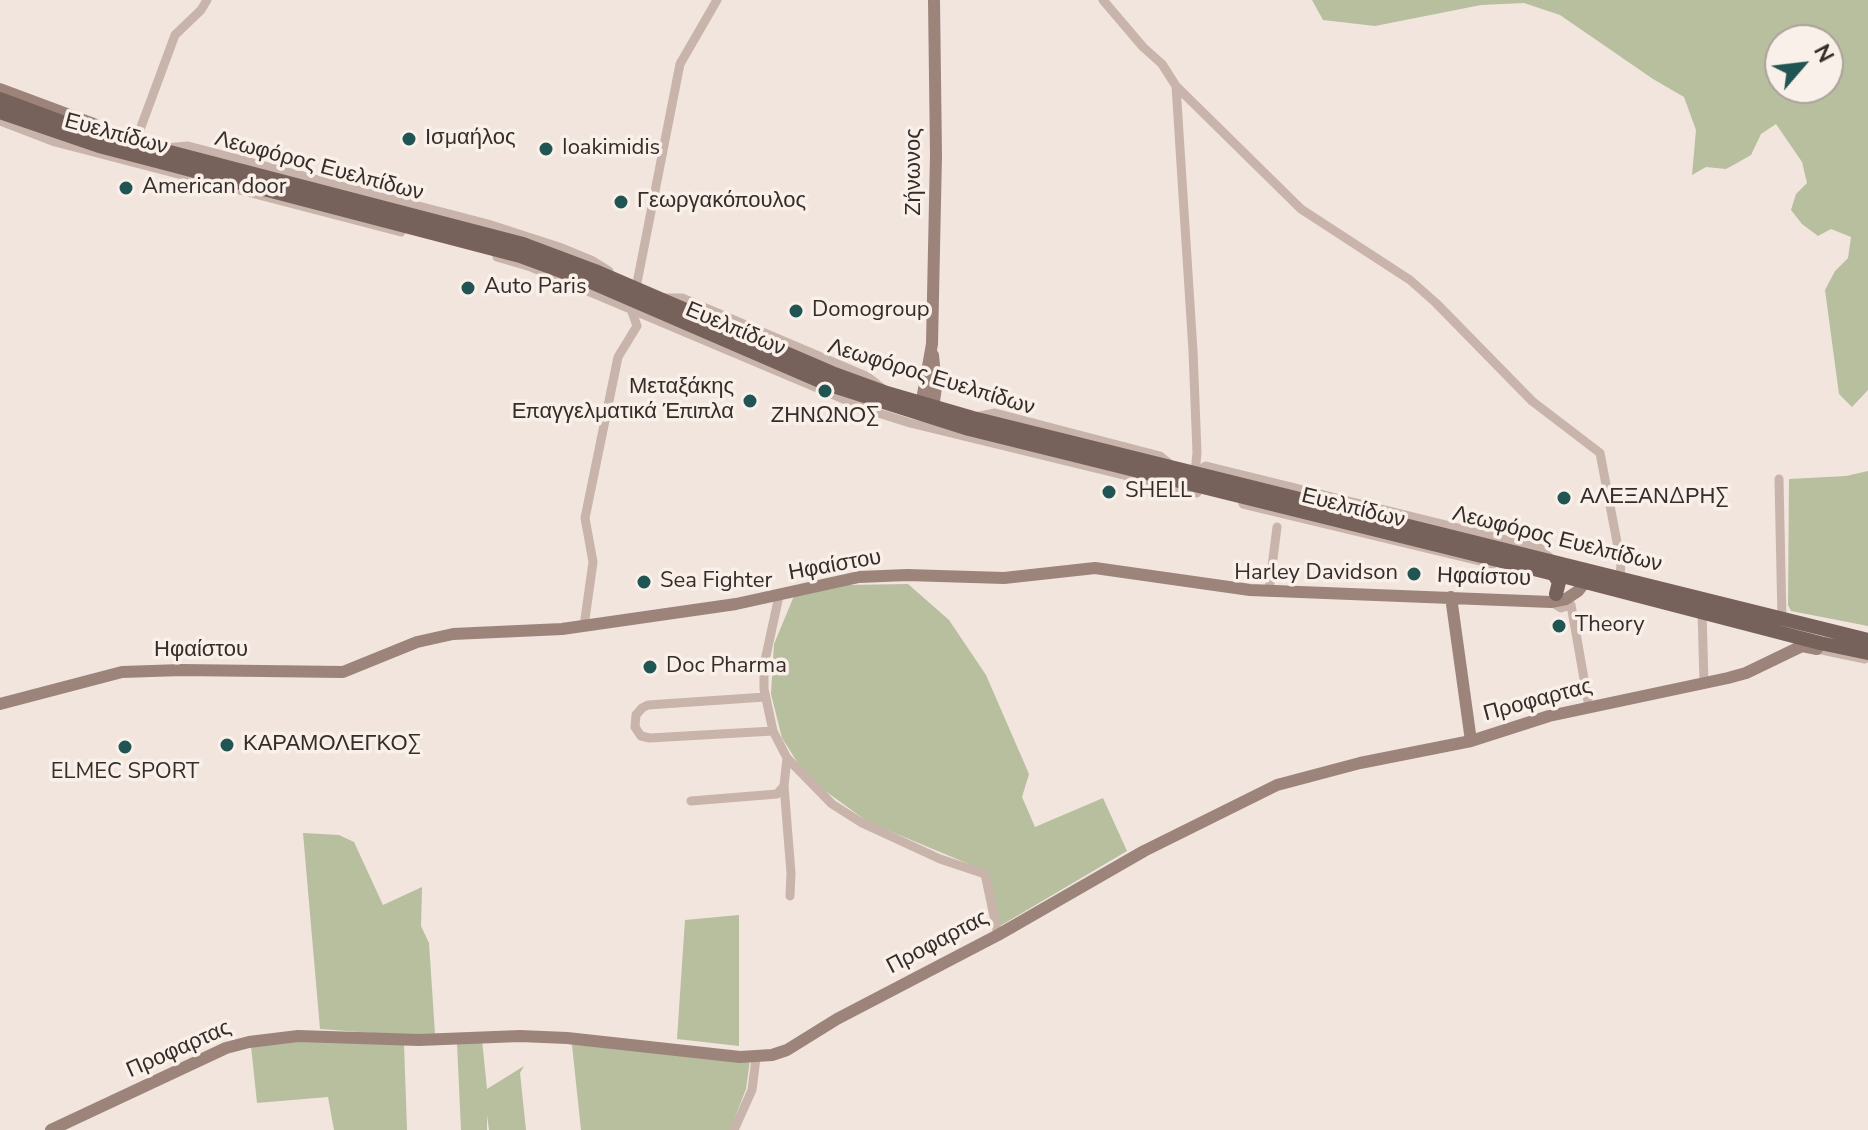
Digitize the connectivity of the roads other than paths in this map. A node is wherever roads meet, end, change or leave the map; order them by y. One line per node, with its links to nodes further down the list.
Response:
1 (207, 0): 9 (street)
2 (717, 0): 12 (street)
3 (934, 0): 15 (street, Ζήνωνος)
4 (1103, 0): 5 (street)
5 (1176, 86): 18 (street); 23 (street)
6 (2, 98): 8 (main road, Λεωφόρος Ευελπίδων); 9 (main road, Λεωφόρος Ευελπίδων)
7 (0, 121): 8 (street, Ευελπίδων)
8 (56, 138): 9 (main road, Λεωφόρος Ευελπίδων)
9 (129, 152): 10 (main road, Λεωφόρος Ευελπίδων)
10 (159, 160): 11 (main road, Λεωφόρος Ευελπίδων); 12 (main road, Λεωφόρος Ευελπίδων)
11 (437, 237): 13 (street, Ευελπίδων); 14 (main road, Λεωφόρος Ευελπίδων)
12 (636, 288): 15 (main road, Λεωφόρος Ευελπίδων)
13 (631, 309): 14 (street, Ευελπίδων); 30 (street)
14 (755, 359): 15 (main road, Λεωφόρος Ευελπίδων); 16 (street, Ευελπίδων)
15 (927, 410): 16 (main road, Λεωφόρος Ευελπίδων); 17 (main road, Λεωφόρος Ευελπίδων)
16 (1008, 443): 17 (main road, Λεωφόρος Ευελπίδων)
17 (1083, 451): 18 (main road, Λεωφόρος Ευελπίδων); 21 (main road, Λεωφόρος Ευελπίδων)
18 (1195, 472): 21 (main road, Λεωφόρος Ευελπίδων)
19 (1779, 479): 29 (street)
20 (1277, 527): 24 (street)
21 (1553, 567): 22 (main road, Λεωφόρος Ευελπίδων); 27 (main road)
22 (1583, 576): 23 (main road, Λεωφόρος Ευελπίδων); 27 (street, Ηφαίστου); 28 (main road, Λεωφόρος Ευελπίδων)
23 (1620, 578): 29 (main road, Λεωφόρος Ευελπίδων)
24 (1269, 590): 25 (street, Ηφαίστου); 26 (street, Ηφαίστου)
25 (779, 596): 30 (street, Ηφαίστου); 36 (street)
26 (1451, 597): 27 (street, Ηφαίστου); 40 (street)
27 (1550, 599): 38 (street)
28 (1702, 611): 32 (main road, Λεωφόρος Ευελπίδων); 35 (street)
29 (1782, 620): 31 (main road, Λεωφόρος Ευελπίδων)
30 (584, 626): 37 (street, Ηφαίστου)
31 (1868, 640)
32 (1819, 646): 33 (main road, Λεωφόρος Ευελπίδων); 34 (street); 35 (street, Προφαρτας)
33 (1868, 653)
34 (1868, 659)
35 (1704, 683): 38 (street, Προφαρτας)
36 (765, 697): 39 (street); 39 (street)
37 (0, 704)
38 (1589, 707): 40 (street, Προφαρτας)
39 (773, 731): 41 (street)
40 (1471, 741): 45 (street, Προφαρτας)
41 (787, 758): 42 (street); 45 (street)
42 (784, 786): 43 (street); 44 (street)
43 (691, 801)
44 (790, 896)
45 (998, 935): 46 (street, Προφαρτας)
46 (756, 1058): 47 (street, Προφαρτας); 48 (street)
47 (51, 1130)
48 (734, 1130)

